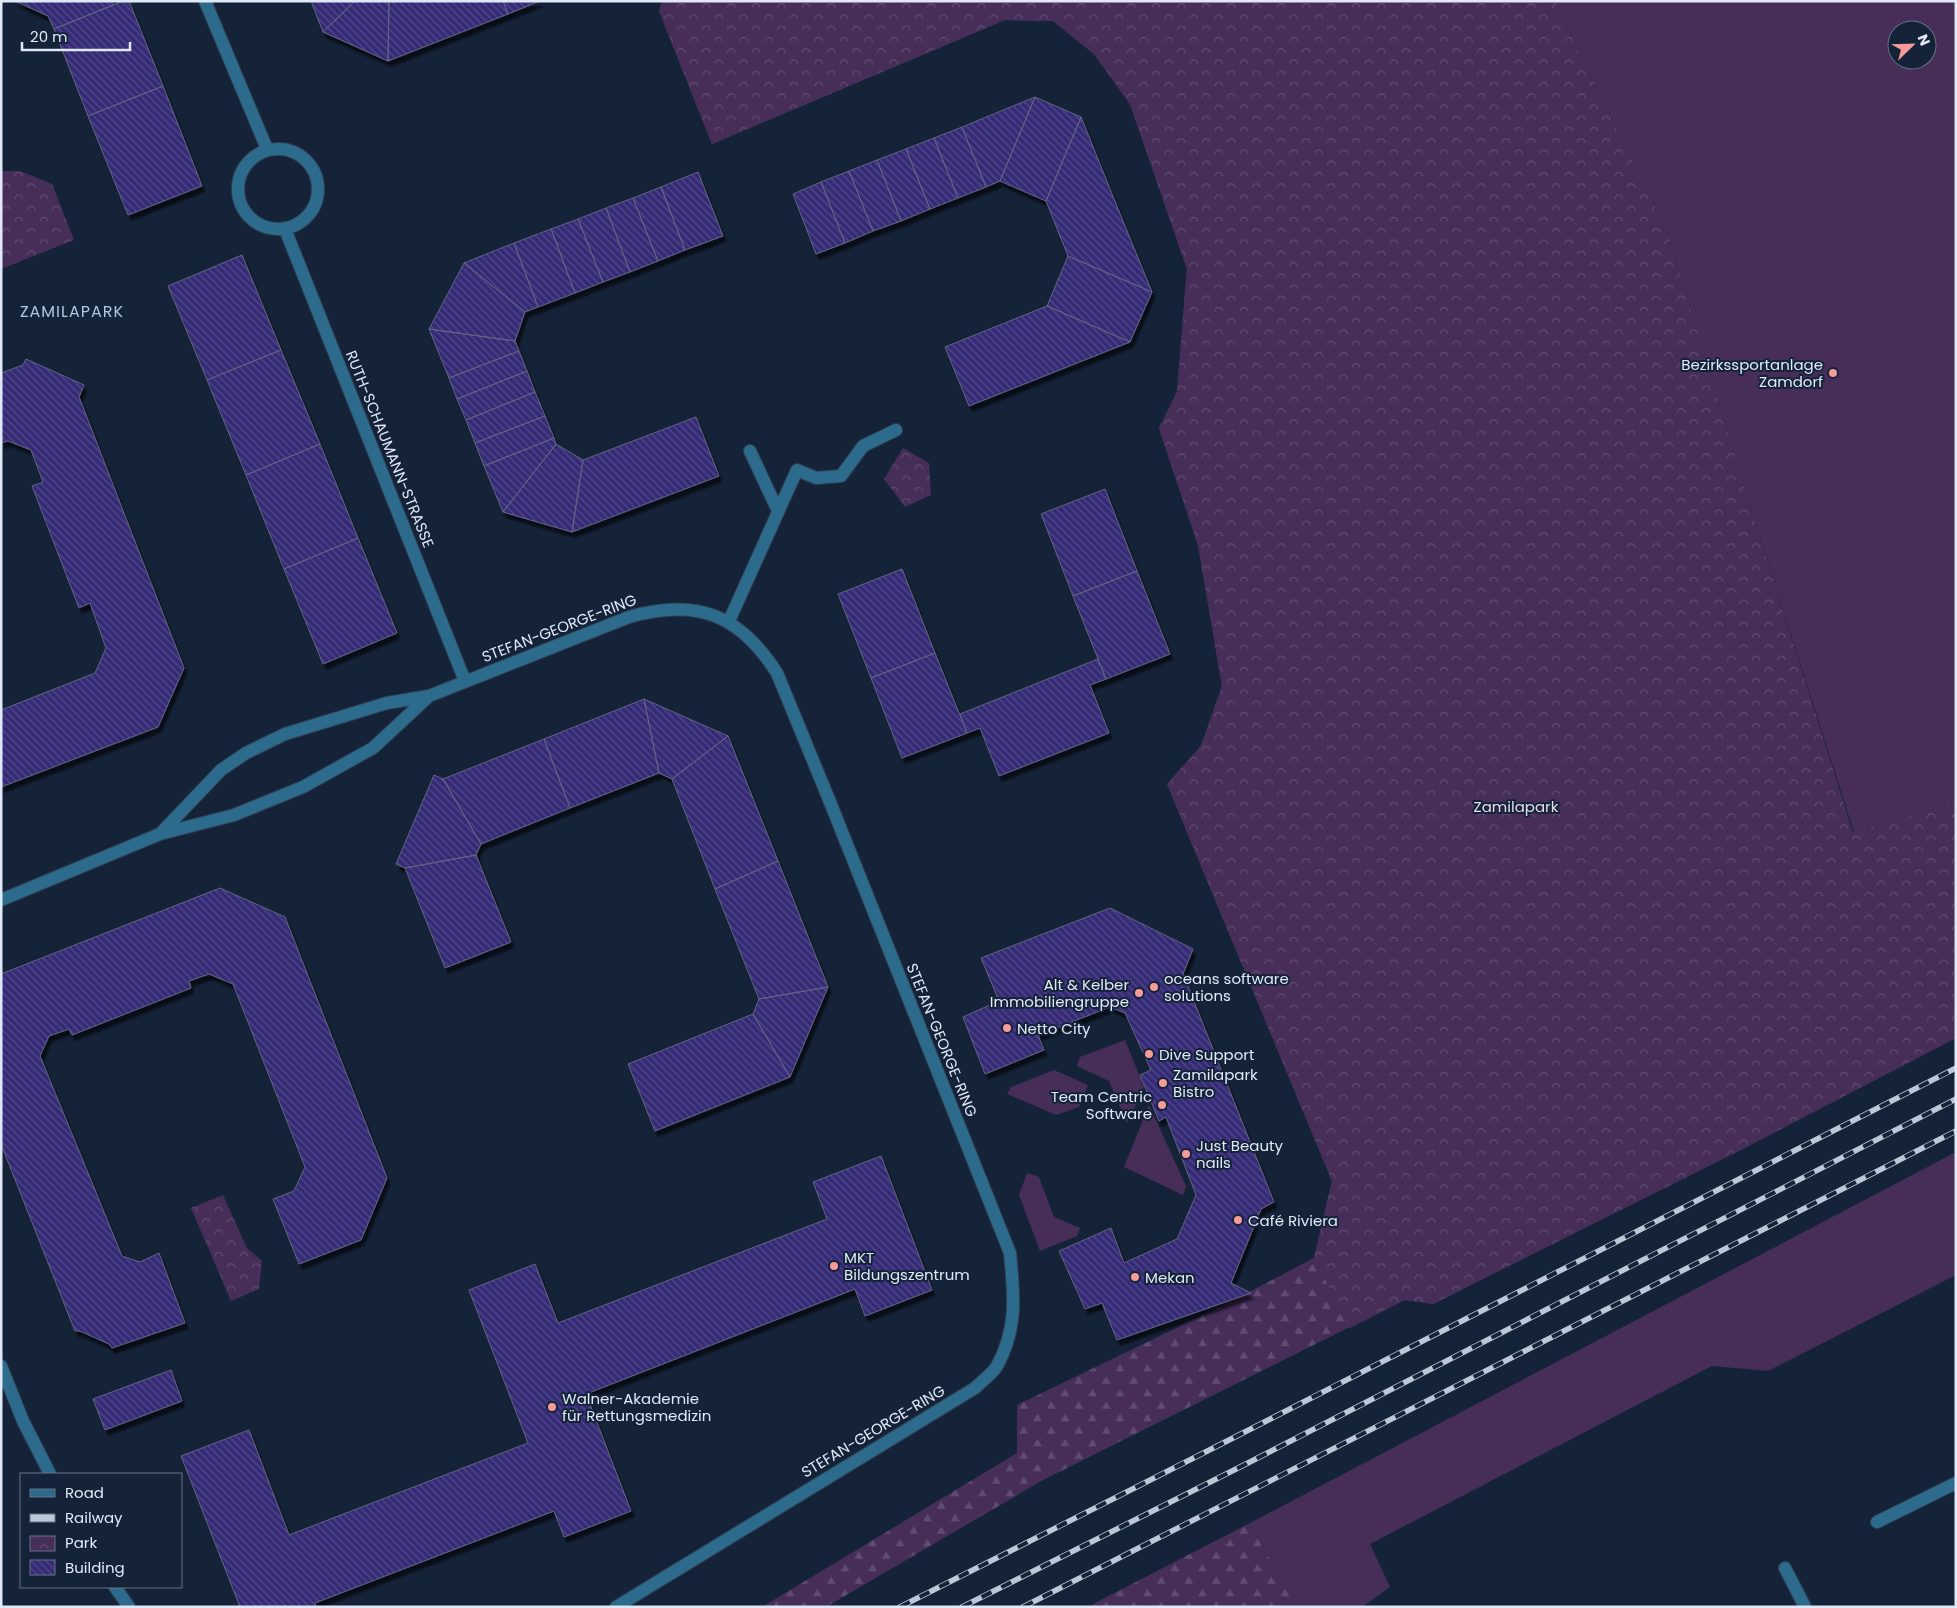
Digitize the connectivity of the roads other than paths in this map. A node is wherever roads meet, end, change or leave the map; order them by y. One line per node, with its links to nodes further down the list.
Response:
1 (205, 1): 2 (street)
2 (267, 149): 3 (street); 3 (street)
3 (285, 230): 8 (street, RUTH-SCHAUMANN-STRASSE)
4 (896, 430): 6 (street)
5 (750, 450): 6 (street)
6 (778, 511): 7 (street)
7 (728, 621): 8 (street, STEFAN-GEORGE-RING); 19 (street, STEFAN-GEORGE-RING)
8 (465, 681): 9 (street, STEFAN-GEORGE-RING)
9 (429, 696): 10 (street, STEFAN-GEORGE-RING); 10 (street, STEFAN-GEORGE-RING)
10 (160, 834): 11 (street, STEFAN-GEORGE-RING)
11 (1, 900)
12 (1, 1366): 13 (street)
13 (49, 1473)
14 (1956, 1483): 15 (street)
15 (1877, 1522)
16 (1784, 1568): 20 (street)
17 (116, 1588): 18 (street)
18 (129, 1607)
19 (616, 1607)
20 (1805, 1607)

